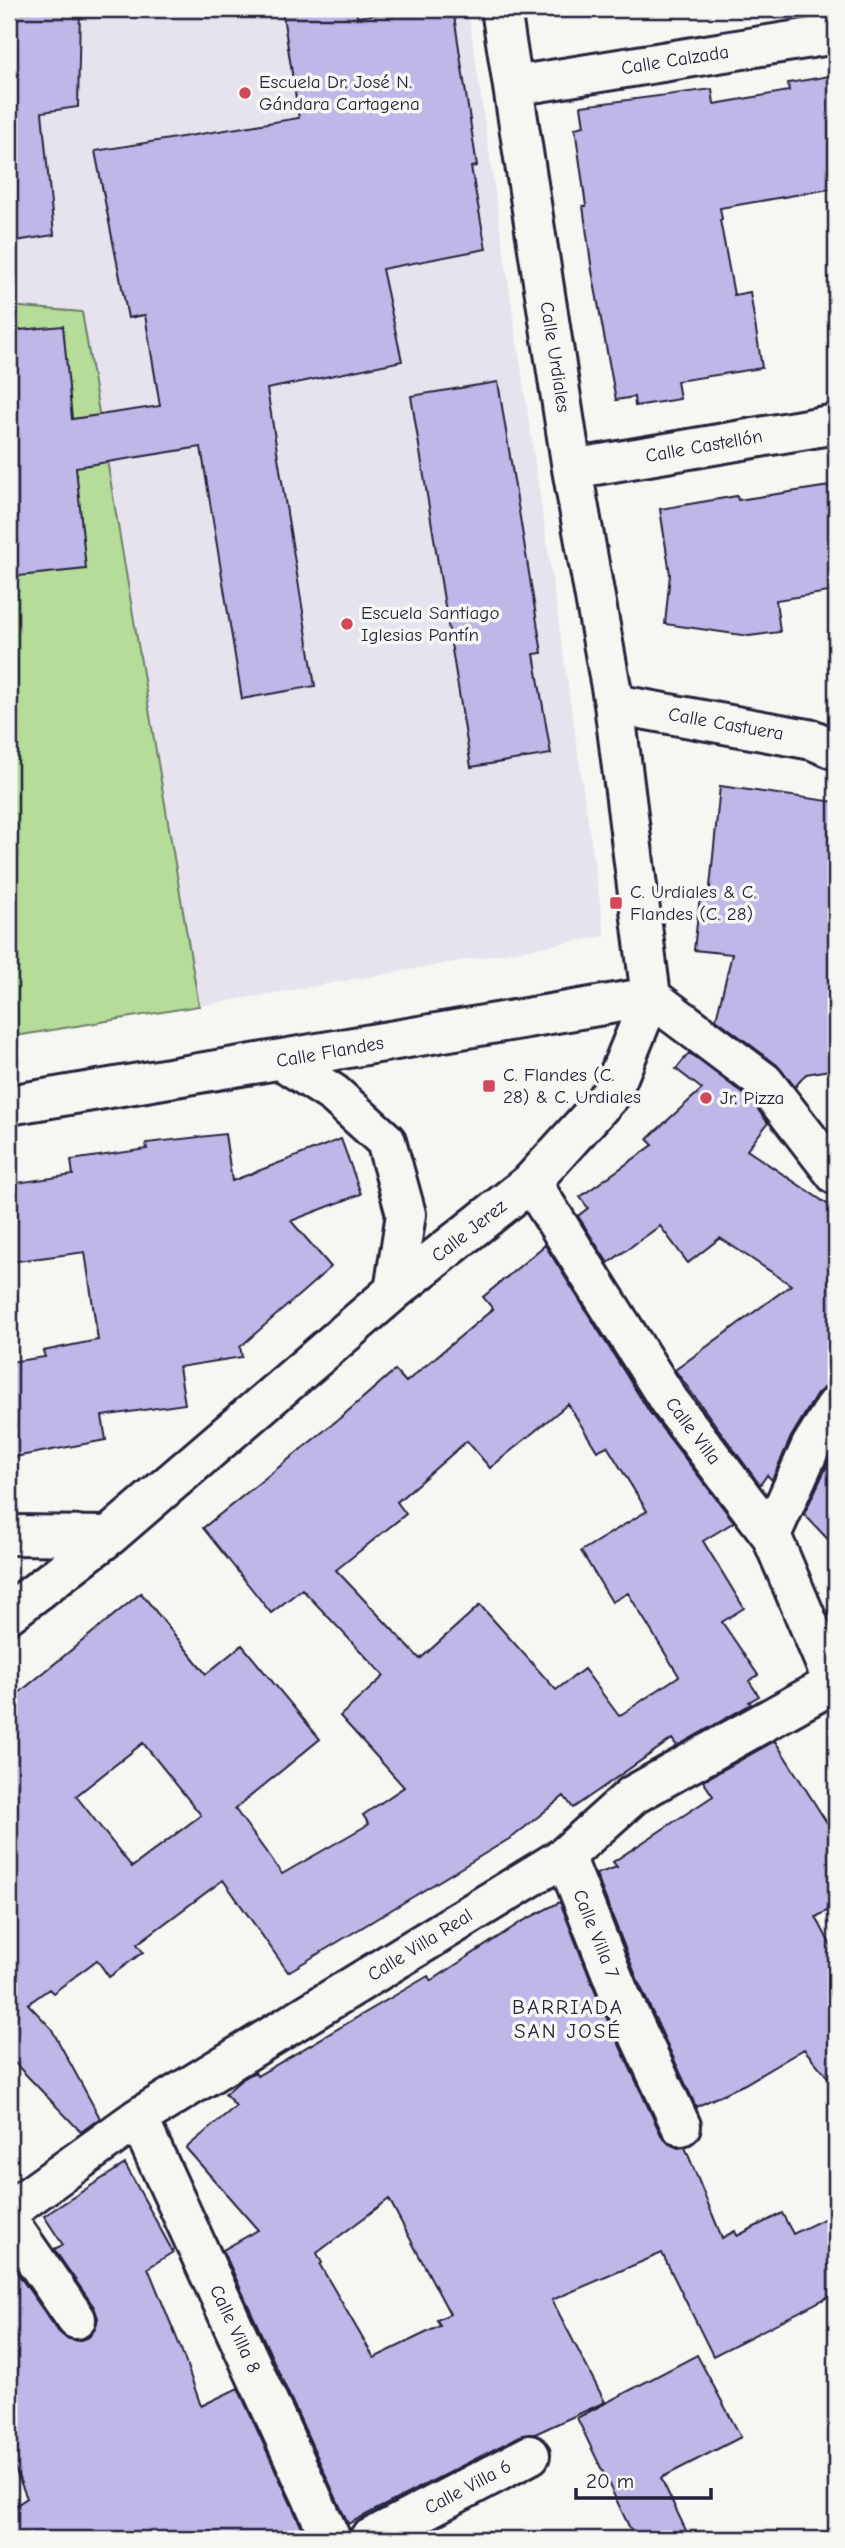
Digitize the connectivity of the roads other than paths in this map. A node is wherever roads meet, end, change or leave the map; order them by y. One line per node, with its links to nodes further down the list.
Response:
1 (501, 9): 3 (street, Calle Urdiales)
2 (836, 34): 3 (street, Calle Calzada)
3 (514, 86): 5 (street, Calle Urdiales)
4 (836, 424): 5 (street, Calle Castellón)
5 (572, 468): 6 (street, Calle Urdiales)
6 (614, 704): 7 (street, Calle Castuera); 8 (street, Calle Jerez)
7 (836, 750)
8 (651, 997): 9 (street, Calle Flandes); 11 (street); 12 (street, Calle Jerez)
9 (281, 1060): 10 (street, Calle Flandes); 13 (street)
10 (9, 1105)
11 (836, 1175)
12 (531, 1182): 13 (street, Calle Jerez); 17 (street, Calle Villa)
13 (394, 1291): 16 (street, Calle Jerez)
14 (836, 1406): 17 (street)
15 (9, 1535): 16 (street)
16 (109, 1535): 18 (street, Calle Jerez)
17 (771, 1535): 19 (street, Calle Villa)
18 (9, 1613)
19 (835, 1686): 20 (street, Calle Villa Real)
20 (565, 1856): 21 (street, Calle Villa Real); 22 (street, Calle Villa 7)
21 (138, 2118): 23 (street, Calle Villa Real); 27 (street, Calle Villa 8)
22 (681, 2126)
23 (9, 2211)
24 (9, 2222): 25 (street)
25 (76, 2319)
26 (530, 2455): 28 (street, Calle Villa 6)
27 (331, 2539)
28 (369, 2539)

